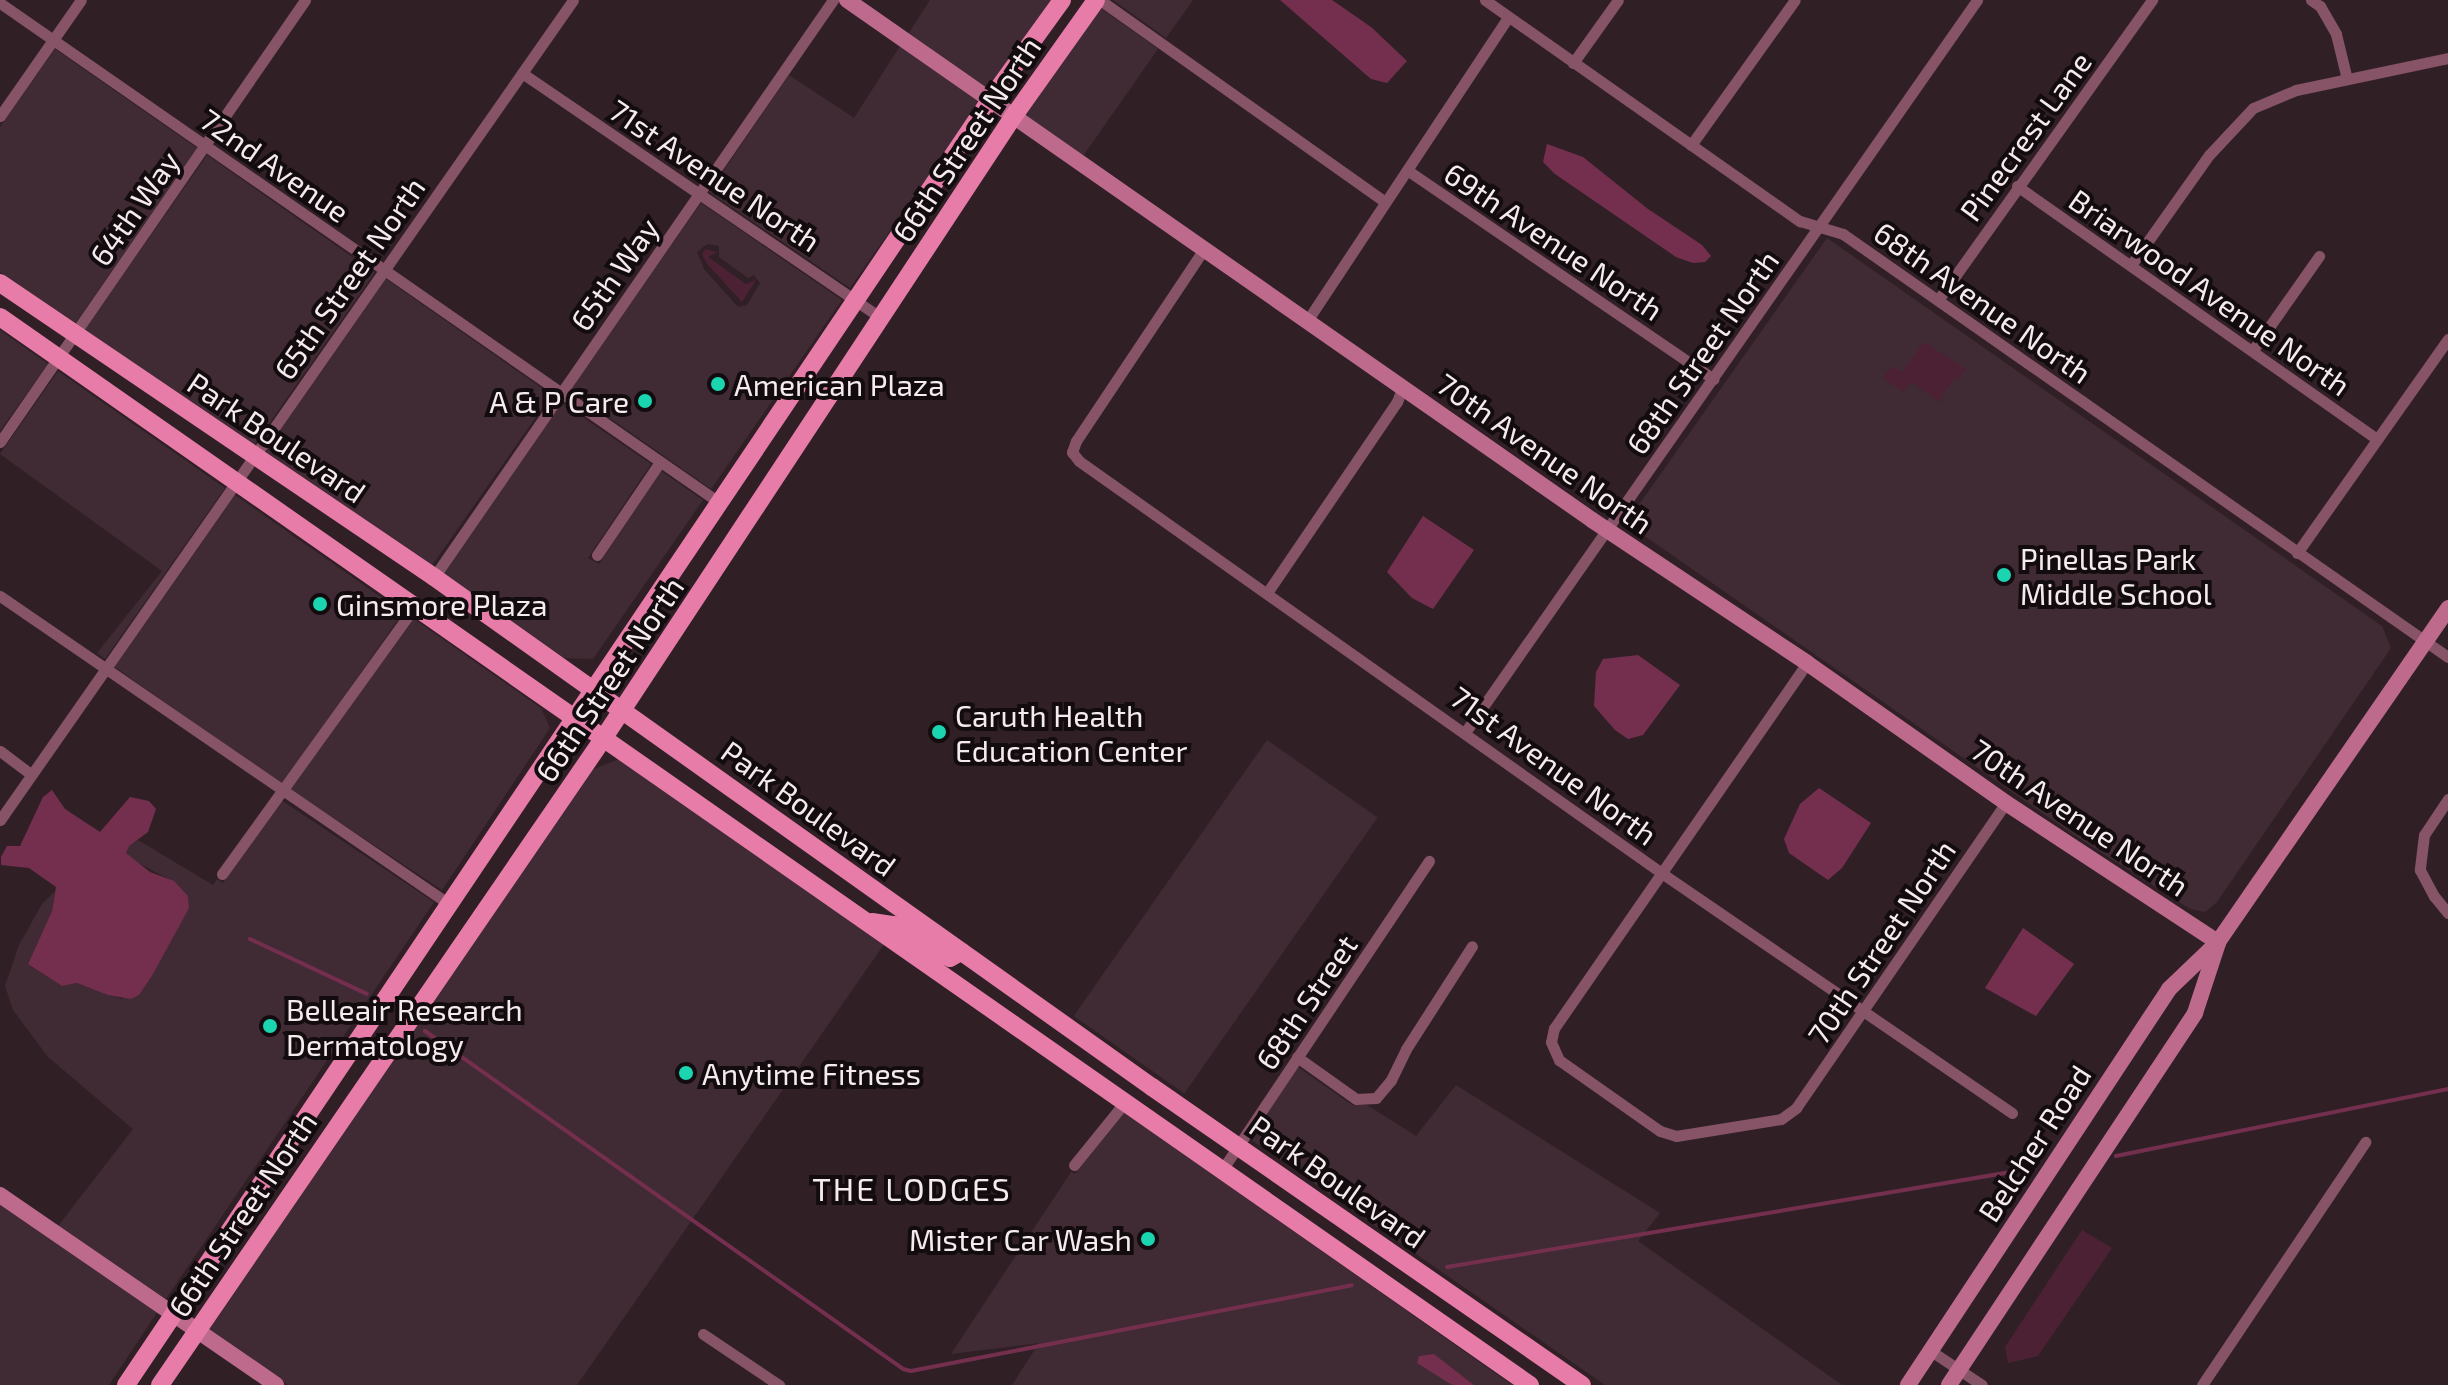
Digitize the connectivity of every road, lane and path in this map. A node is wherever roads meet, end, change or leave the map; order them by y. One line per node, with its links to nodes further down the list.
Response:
1 (81, 0): 16 (street)
2 (305, 0): 25 (street, 64th Way)
3 (573, 0): 19 (street, 65th Street North)
4 (833, 0): 28 (street, 65th Way)
5 (847, 0): 21 (street, 70th Avenue North)
6 (1062, 0): 21 (main road, 66th Street North)
7 (1098, 0): 23 (main road, 66th Street North); 29 (street)
8 (1485, 0): 15 (street, 68th Avenue North)
9 (1618, 0): 18 (street)
10 (1795, 0): 24 (street)
11 (1977, 0): 30 (street, 68th Street North)
12 (2152, 0): 27 (street, Pinecrest Lane)
13 (2311, 0): 20 (street)
14 (0, 3): 16 (street, 72nd Avenue)
15 (1508, 17): 18 (street, 68th Avenue North); 26 (street)
16 (54, 40): 22 (street); 25 (street, 72nd Avenue)
17 (2448, 58): 20 (street)
18 (1573, 63): 24 (street, 68th Avenue North)
19 (522, 73): 28 (street, 71st Avenue North); 34 (street, 65th Street North)
20 (2347, 79): 33 (street)
21 (990, 100): 23 (street, 70th Avenue North); 37 (main road, 66th Street North)
22 (0, 116)
23 (1013, 117): 31 (street, 70th Avenue North); 39 (main road, 66th Street North)
24 (1691, 145): 30 (street, 68th Avenue North)
25 (206, 146): 34 (street, 72nd Avenue); 41 (street, 64th Way)
26 (1407, 170): 29 (street); 45 (street, 69th Avenue North)
27 (2017, 186): 33 (street, Briarwood Avenue North); 36 (street, Pinecrest Lane)
28 (700, 194): 37 (street, 71st Avenue North); 47 (street, 65th Way)
29 (1385, 202): 40 (street)
30 (1818, 229): 36 (street, 68th Avenue North); 45 (street, 68th Street North)
31 (1204, 249): 40 (street, 70th Avenue North); 58 (street, 71st Avenue North)
32 (2319, 256): 43 (street)
33 (2131, 265): 43 (street, Briarwood Avenue North)
34 (385, 270): 47 (street, 72nd Avenue); 50 (street, 65th Street North)
35 (0, 283): 41 (main road, Park Boulevard)
36 (1938, 300): 55 (street, 68th Avenue North)
37 (856, 301): 39 (street, 71st Avenue North); 53 (main road, 66th Street North)
38 (0, 317): 44 (main road, Park Boulevard)
39 (880, 317): 67 (main road, 66th Street North)
40 (1307, 321): 46 (street, 70th Avenue North)
41 (75, 336): 44 (street, 64th Way); 50 (main road, Park Boulevard)
42 (2448, 339): 48 (street)
43 (2253, 350): 48 (street, Briarwood Avenue North)
44 (59, 359): 49 (street, 64th Way); 52 (main road, Park Boulevard)
45 (1713, 379): 54 (street, 68th Street North)
46 (1402, 388): 54 (street, 70th Avenue North); 58 (street)
47 (560, 392): 51 (street, 72nd Avenue); 57 (street, 65th Way)
48 (2376, 438): 55 (street)
49 (0, 442)
50 (255, 456): 52 (street, 65th Street North); 57 (main road, Park Boulevard)
51 (660, 462): 53 (street, 72nd Avenue); 56 (street)
52 (237, 482): 60 (main road, Park Boulevard); 65 (street, 65th Street North)
53 (720, 503): 66 (main road, 66th Street North)
54 (1607, 530): 64 (street, 70th Avenue North); 69 (street, 68th Street North)
55 (2297, 553): 62 (street, 68th Avenue North)
56 (597, 555)
57 (434, 577): 66 (main road, Park Boulevard)
58 (1267, 593): 69 (street, 71st Avenue North)
59 (0, 596): 65 (street)
60 (415, 606): 68 (main road, Park Boulevard); 73 (street)
61 (2448, 608): 62 (street, Belcher Road)
62 (2423, 641): 63 (street, 68th Avenue North); 83 (street, Belcher Road)
63 (2448, 657)
64 (1807, 663): 75 (street, 70th Avenue North); 79 (street)
65 (105, 671): 72 (street, 65th Street North); 73 (street)
66 (595, 690): 67 (main road, Park Boulevard); 68 (main road, 66th Street North)
67 (623, 710): 70 (main road, 66th Street North); 85 (main road, Park Boulevard)
68 (576, 719): 70 (main road, Park Boulevard); 80 (main road, 66th Street North)
69 (1466, 731): 79 (street, 71st Avenue North)
70 (603, 739): 82 (main road, Park Boulevard); 96 (main road, 66th Street North)
71 (0, 751): 72 (street)
72 (31, 774): 76 (street, 65th Street North)
73 (280, 791): 78 (street); 80 (street)
74 (2448, 799): 81 (street)
75 (2006, 803): 83 (street, 70th Avenue North); 86 (street, 70th Street North)
76 (0, 820)
77 (1429, 861): 87 (street, 68th Street)
78 (222, 874)
79 (1663, 874): 86 (street, 71st Avenue North); 86 (street, 70th Street North)
80 (449, 904): 95 (main road, 66th Street North)
81 (2448, 913)
82 (868, 923): 85 (main road); 88 (main road, Park Boulevard)
83 (2218, 942): 98 (street, Belcher Road); 99 (street, Belcher Road)
84 (1472, 946): 87 (street)
85 (961, 952): 91 (main road, Park Boulevard)
86 (1863, 1011): 89 (street, 71st Avenue North)
87 (1297, 1057): 91 (street, 68th Street)
88 (1125, 1102): 92 (street); 93 (main road, Park Boulevard)
89 (2012, 1113)
90 (2365, 1142): 109 (street)
91 (1239, 1145): 93 (street, 68th Street); 105 (main road, Park Boulevard)
92 (1074, 1165)
93 (1222, 1170): 104 (main road, Park Boulevard)
94 (0, 1195): 95 (street)
95 (175, 1314): 96 (street); 100 (main road, 66th Street North)
96 (198, 1330): 101 (main road, 66th Street North); 102 (street)
97 (703, 1334): 103 (street)
98 (1931, 1351): 99 (street); 106 (street, Belcher Road)
99 (1960, 1370): 107 (street, Belcher Road); 108 (street)
100 (126, 1385)
101 (160, 1385)
102 (276, 1385)
103 (779, 1385)
104 (1530, 1385)
105 (1582, 1385)
106 (1908, 1385)
107 (1949, 1385)
108 (1982, 1385)
109 (2202, 1385)

